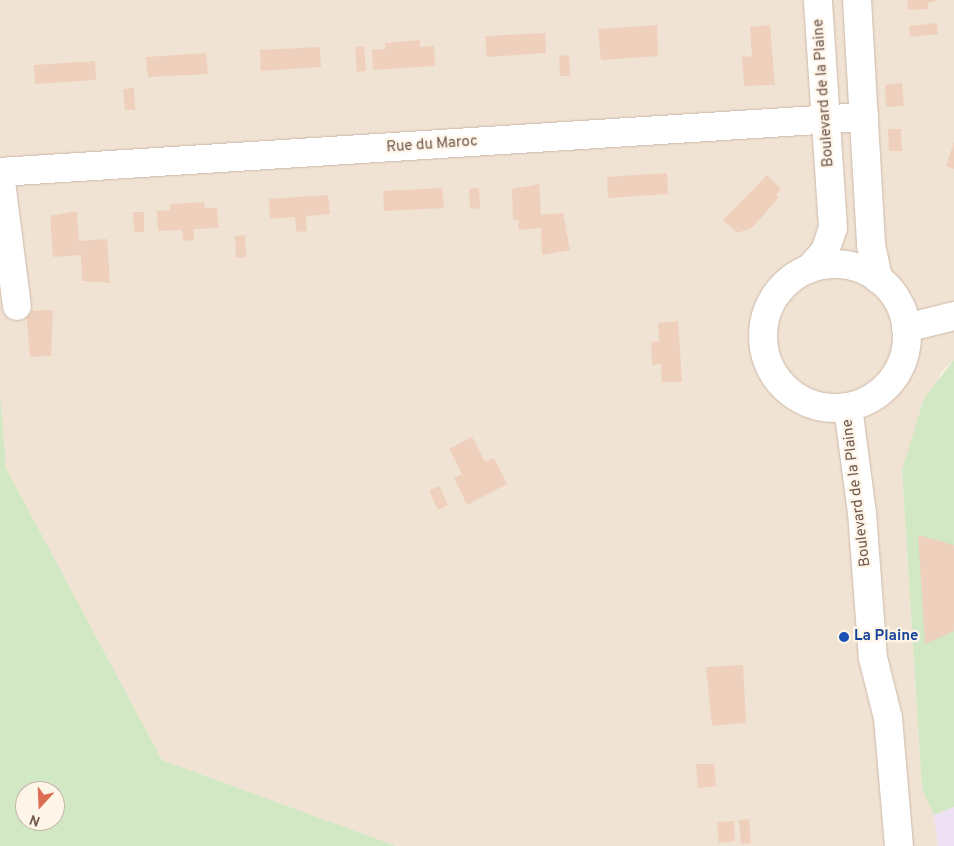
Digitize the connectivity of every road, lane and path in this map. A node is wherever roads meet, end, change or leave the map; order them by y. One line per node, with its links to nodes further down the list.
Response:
1 (818, 0): 4 (street, Boulevard de la Plaine)
2 (857, 0): 3 (street)
3 (864, 118): 4 (street, Rue du Maroc); 7 (street)
4 (826, 119): 5 (street, Rue du Maroc); 6 (street, Boulevard de la Plaine)
5 (0, 173): 8 (street)
6 (809, 269): 7 (street); 11 (street)
7 (878, 279): 10 (street)
8 (17, 306)
9 (954, 316): 10 (street)
10 (906, 328): 11 (street)
11 (848, 407): 12 (street, Boulevard de la Plaine)
12 (899, 846)

